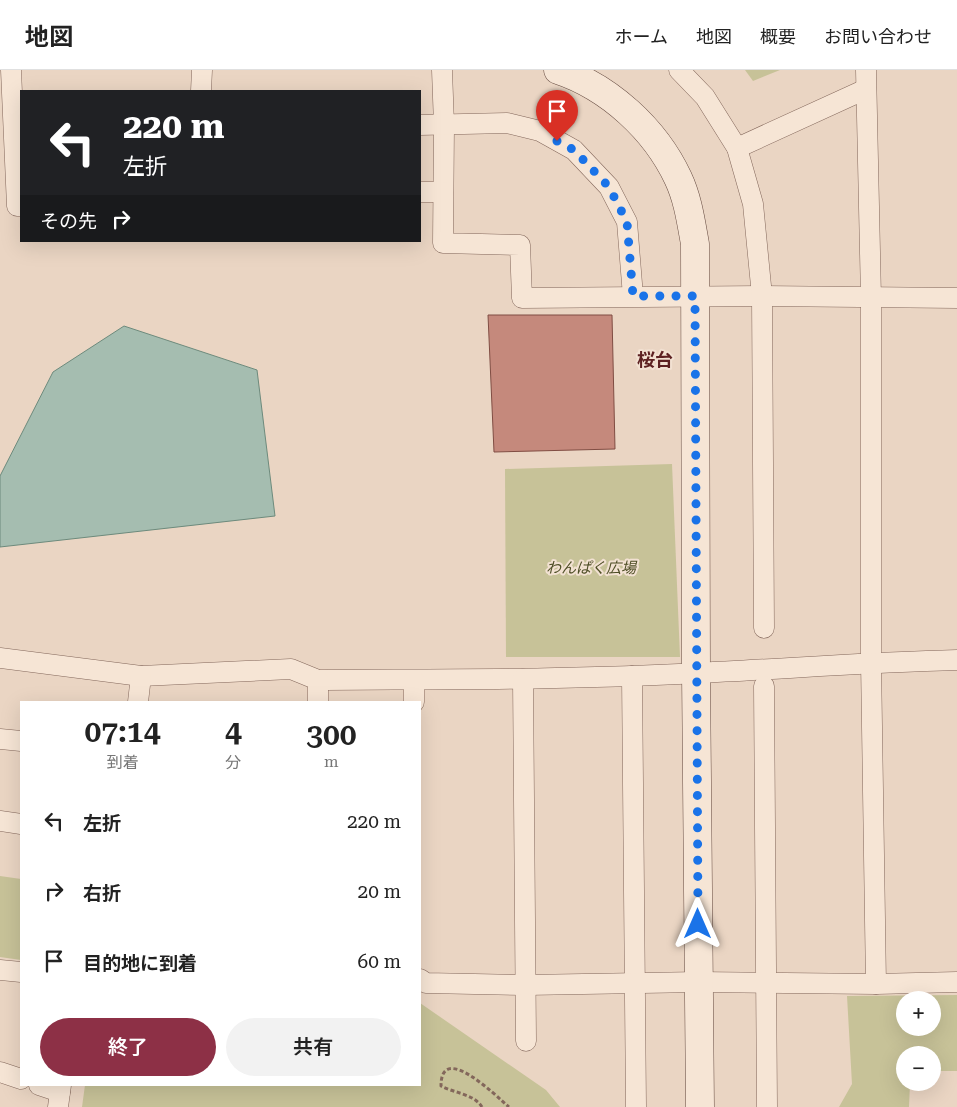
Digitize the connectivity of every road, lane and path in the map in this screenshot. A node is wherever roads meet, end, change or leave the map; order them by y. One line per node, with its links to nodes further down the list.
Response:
1 (11, 70): 10 (street)
2 (202, 70): 7 (street)
3 (442, 70): 9 (street)
4 (558, 70): 16 (street)
5 (679, 70): 11 (street)
6 (866, 79): 11 (street); 18 (street)
7 (201, 90)
8 (421, 125): 9 (street)
9 (444, 125): 13 (street); 15 (street)
10 (18, 141): 14 (street)
11 (737, 148): 17 (street)
12 (421, 192): 13 (street)
13 (443, 192): 15 (street)
14 (20, 206)
15 (633, 296): 16 (street)
16 (695, 296): 17 (street); 24 (street)
17 (762, 296): 18 (street); 20 (street)
18 (871, 298): 19 (street); 23 (street)
19 (957, 298)
20 (764, 628)
21 (0, 658): 25 (street)
22 (957, 660): 23 (street)
23 (871, 662): 24 (street); 45 (street)
24 (696, 674): 26 (street); 41 (street)
25 (141, 676): 28 (street); 31 (street)
26 (632, 676): 27 (street); 43 (street)
27 (524, 679): 29 (street); 46 (street)
28 (318, 680): 29 (street); 32 (street)
29 (414, 680): 33 (street)
30 (764, 686): 44 (street)
31 (138, 701)
32 (318, 701)
33 (414, 701)
34 (0, 739): 35 (street)
35 (20, 741)
36 (0, 821): 37 (street)
37 (20, 824)
38 (0, 970): 39 (street)
39 (20, 972)
40 (421, 980): 46 (street)
41 (699, 982): 43 (street); 44 (street); 55 (street)
42 (957, 982): 45 (street)
43 (634, 983): 46 (street); 54 (street)
44 (767, 983): 45 (street); 56 (street)
45 (876, 984)
46 (526, 985): 47 (street)
47 (526, 1041)
48 (0, 1072): 49 (street)
49 (20, 1079)
50 (41, 1086): 51 (street)
51 (59, 1095)
52 (482, 1107): 53 (path)
53 (509, 1107)
54 (636, 1107)
55 (700, 1107)
56 (767, 1107)

